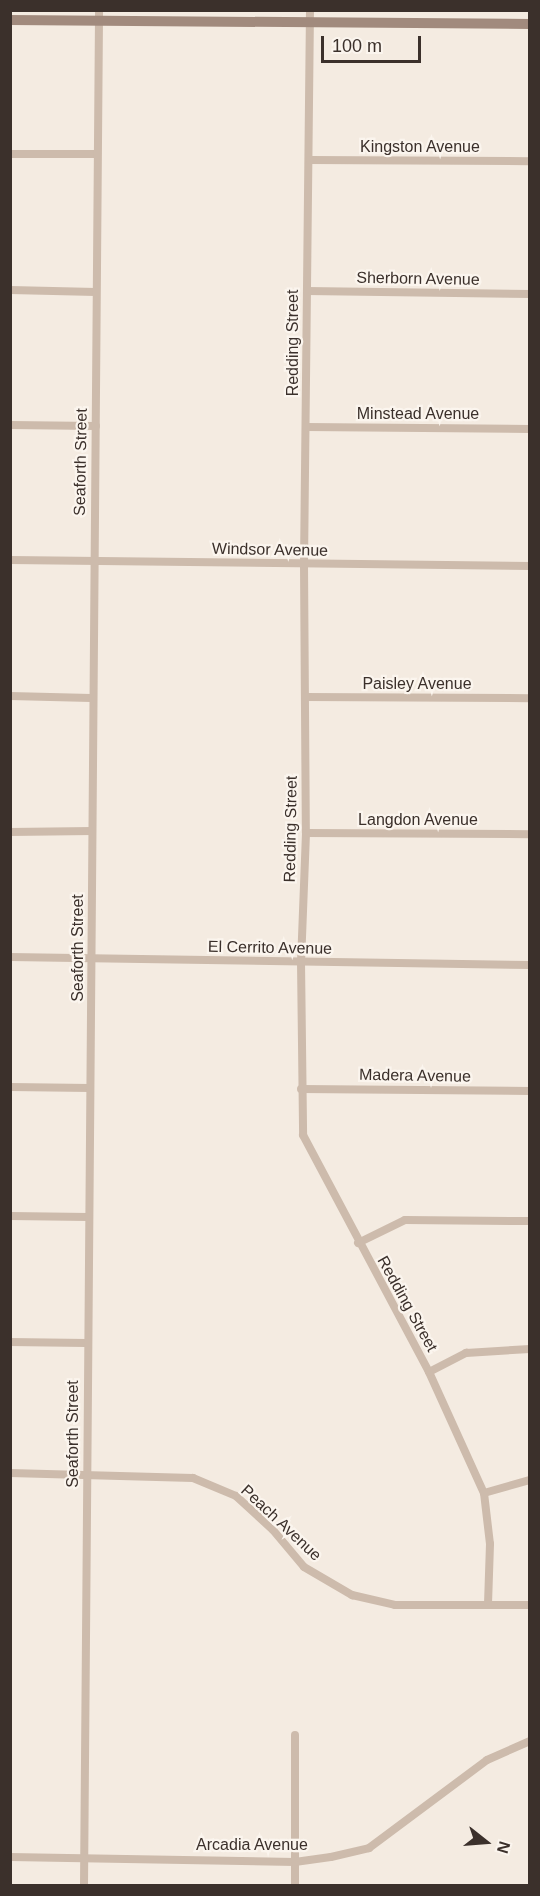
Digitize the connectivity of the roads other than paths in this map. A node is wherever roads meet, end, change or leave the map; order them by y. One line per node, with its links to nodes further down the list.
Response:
1 (310, 10): 4 (street, Redding Street)
2 (99, 16): 3 (main road); 4 (main road); 7 (street, Seaforth Street)
3 (10, 20)
4 (310, 22): 5 (main road); 8 (street, Redding Street)
5 (530, 24)
6 (10, 154): 7 (street)
7 (96, 154): 12 (street, Seaforth Street)
8 (310, 160): 9 (street, Kingston Avenue); 11 (street, Redding Street)
9 (530, 161)
10 (10, 290): 12 (street)
11 (307, 291): 13 (street, Sherborn Avenue); 16 (street, Redding Street)
12 (96, 292): 15 (street, Seaforth Street)
13 (530, 294)
14 (10, 425): 15 (street)
15 (96, 426): 19 (street, Seaforth Street)
16 (306, 427): 17 (street, Minstead Avenue); 20 (street, Redding Street)
17 (530, 429)
18 (10, 560): 19 (street, Windsor Avenue)
19 (92, 561): 20 (street, Windsor Avenue); 24 (street, Seaforth Street)
20 (304, 565): 21 (street, Windsor Avenue); 23 (street, Redding Street)
21 (530, 566)
22 (10, 696): 24 (street)
23 (305, 697): 25 (street, Paisley Avenue); 28 (street, Redding Street)
24 (91, 698): 26 (street, Seaforth Street)
25 (530, 698)
26 (92, 831): 27 (street); 31 (street, Seaforth Street)
27 (10, 832)
28 (306, 833): 29 (street, Langdon Avenue); 32 (street, Redding Street)
29 (530, 834)
30 (10, 957): 31 (street, El Cerrito Avenue)
31 (91, 957): 32 (street, El Cerrito Avenue); 35 (street, Seaforth Street)
32 (301, 962): 33 (street, El Cerrito Avenue); 36 (street, Redding Street)
33 (530, 964)
34 (10, 1088): 35 (street)
35 (90, 1088): 39 (street, Seaforth Street)
36 (301, 1089): 37 (street, Madera Avenue); 41 (street, Redding Street)
37 (530, 1091)
38 (10, 1216): 39 (street)
39 (88, 1217): 43 (street, Seaforth Street)
40 (530, 1221): 41 (street)
41 (358, 1243): 45 (street, Redding Street)
42 (10, 1342): 43 (street)
43 (86, 1343): 47 (street, Seaforth Street)
44 (530, 1349): 45 (street)
45 (429, 1372): 49 (street, Redding Street)
46 (10, 1473): 47 (street, Peach Avenue)
47 (87, 1474): 50 (street, Peach Avenue); 55 (street, Seaforth Street)
48 (530, 1480): 49 (street)
49 (484, 1493): 50 (street, Redding Street)
50 (488, 1605): 51 (street, Peach Avenue)
51 (530, 1605)
52 (295, 1736): 56 (street)
53 (530, 1741): 56 (street, Arcadia Avenue)
54 (10, 1857): 55 (street, Arcadia Avenue)
55 (84, 1859): 56 (street, Arcadia Avenue); 57 (street, Seaforth Street)
56 (295, 1862): 58 (street)
57 (84, 1886)
58 (296, 1886)

